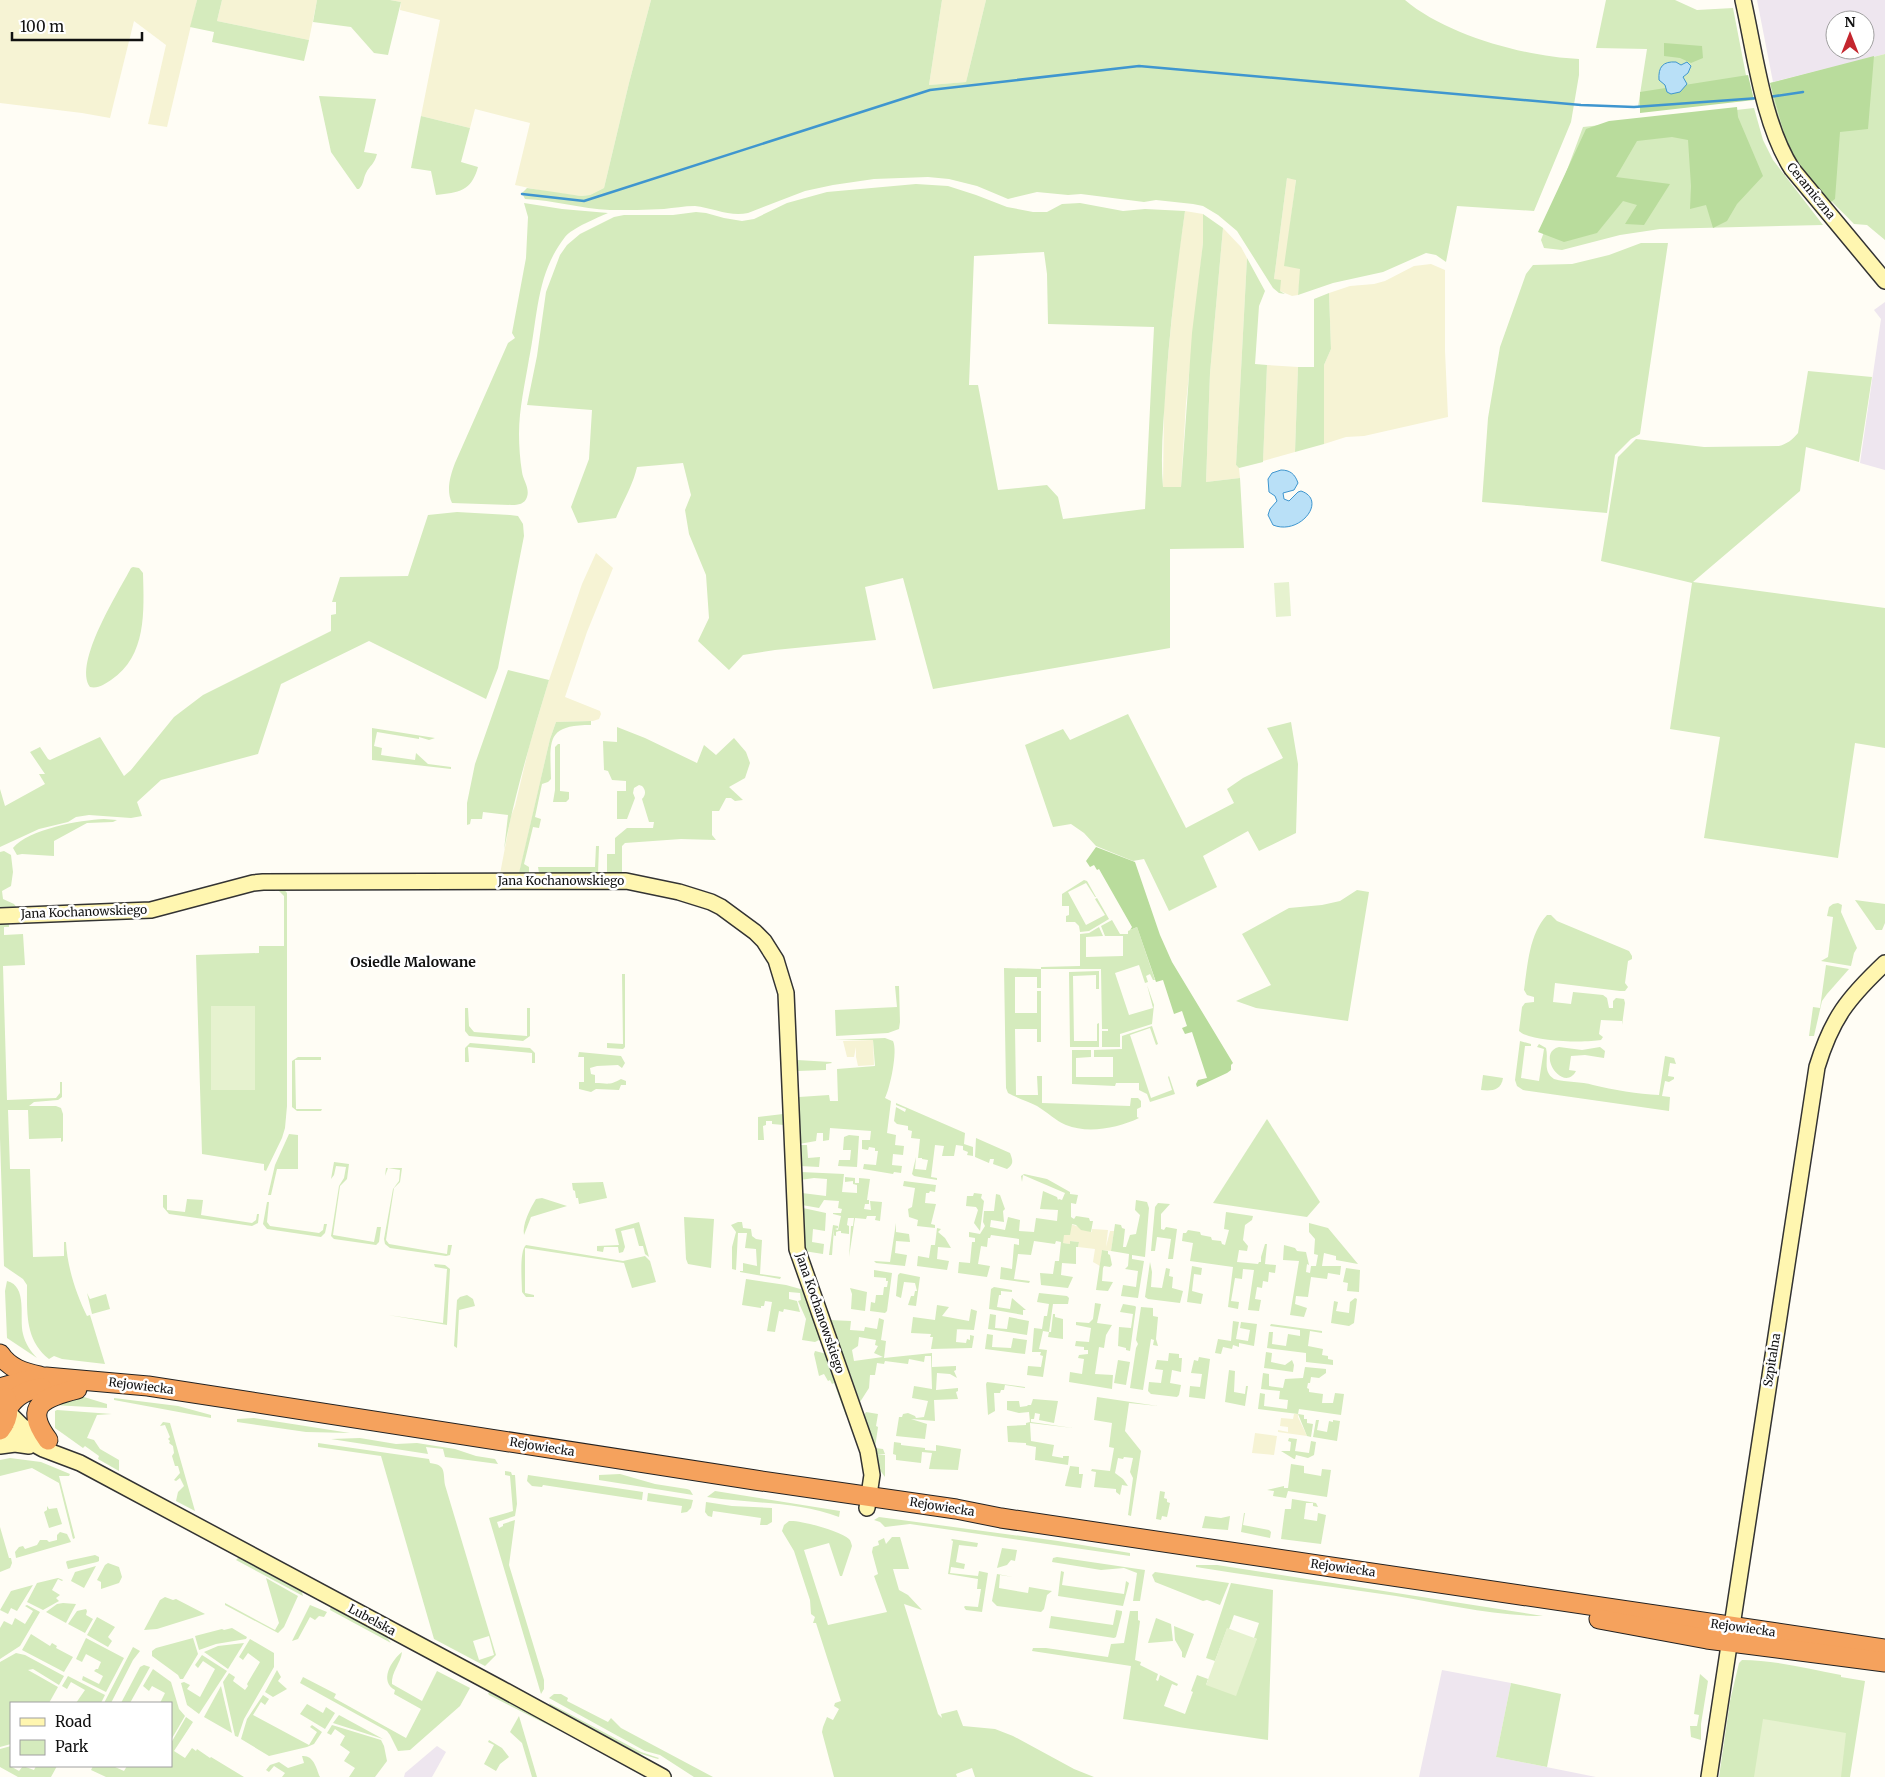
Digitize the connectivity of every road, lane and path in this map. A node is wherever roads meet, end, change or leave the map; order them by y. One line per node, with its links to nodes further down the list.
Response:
1 (1743, 0): 2 (street, Ceramiczna)
2 (1885, 281)
3 (0, 916): 13 (street, Jana Kochanowskiego)
4 (1885, 963): 14 (street, Szpitalna)
5 (0, 1354): 6 (highway)
6 (46, 1377): 7 (highway, Rejowiecka); 13 (highway, Rejowiecka)
7 (0, 1388): 9 (highway)
8 (77, 1389): 9 (highway, Rejowiecka); 11 (highway); 13 (highway, Rejowiecka)
9 (8, 1410): 10 (highway); 11 (street, Lubelska)
10 (0, 1431): 11 (street, Lubelska)
11 (46, 1444): 12 (street); 17 (street, Lubelska)
12 (0, 1446)
13 (868, 1502): 14 (highway, Rejowiecka)
14 (1732, 1634): 15 (highway, Rejowiecka); 16 (highway, Rejowiecka); 18 (street, Szpitalna)
15 (1885, 1649)
16 (1885, 1662)
17 (663, 1777)
18 (1708, 1777)

